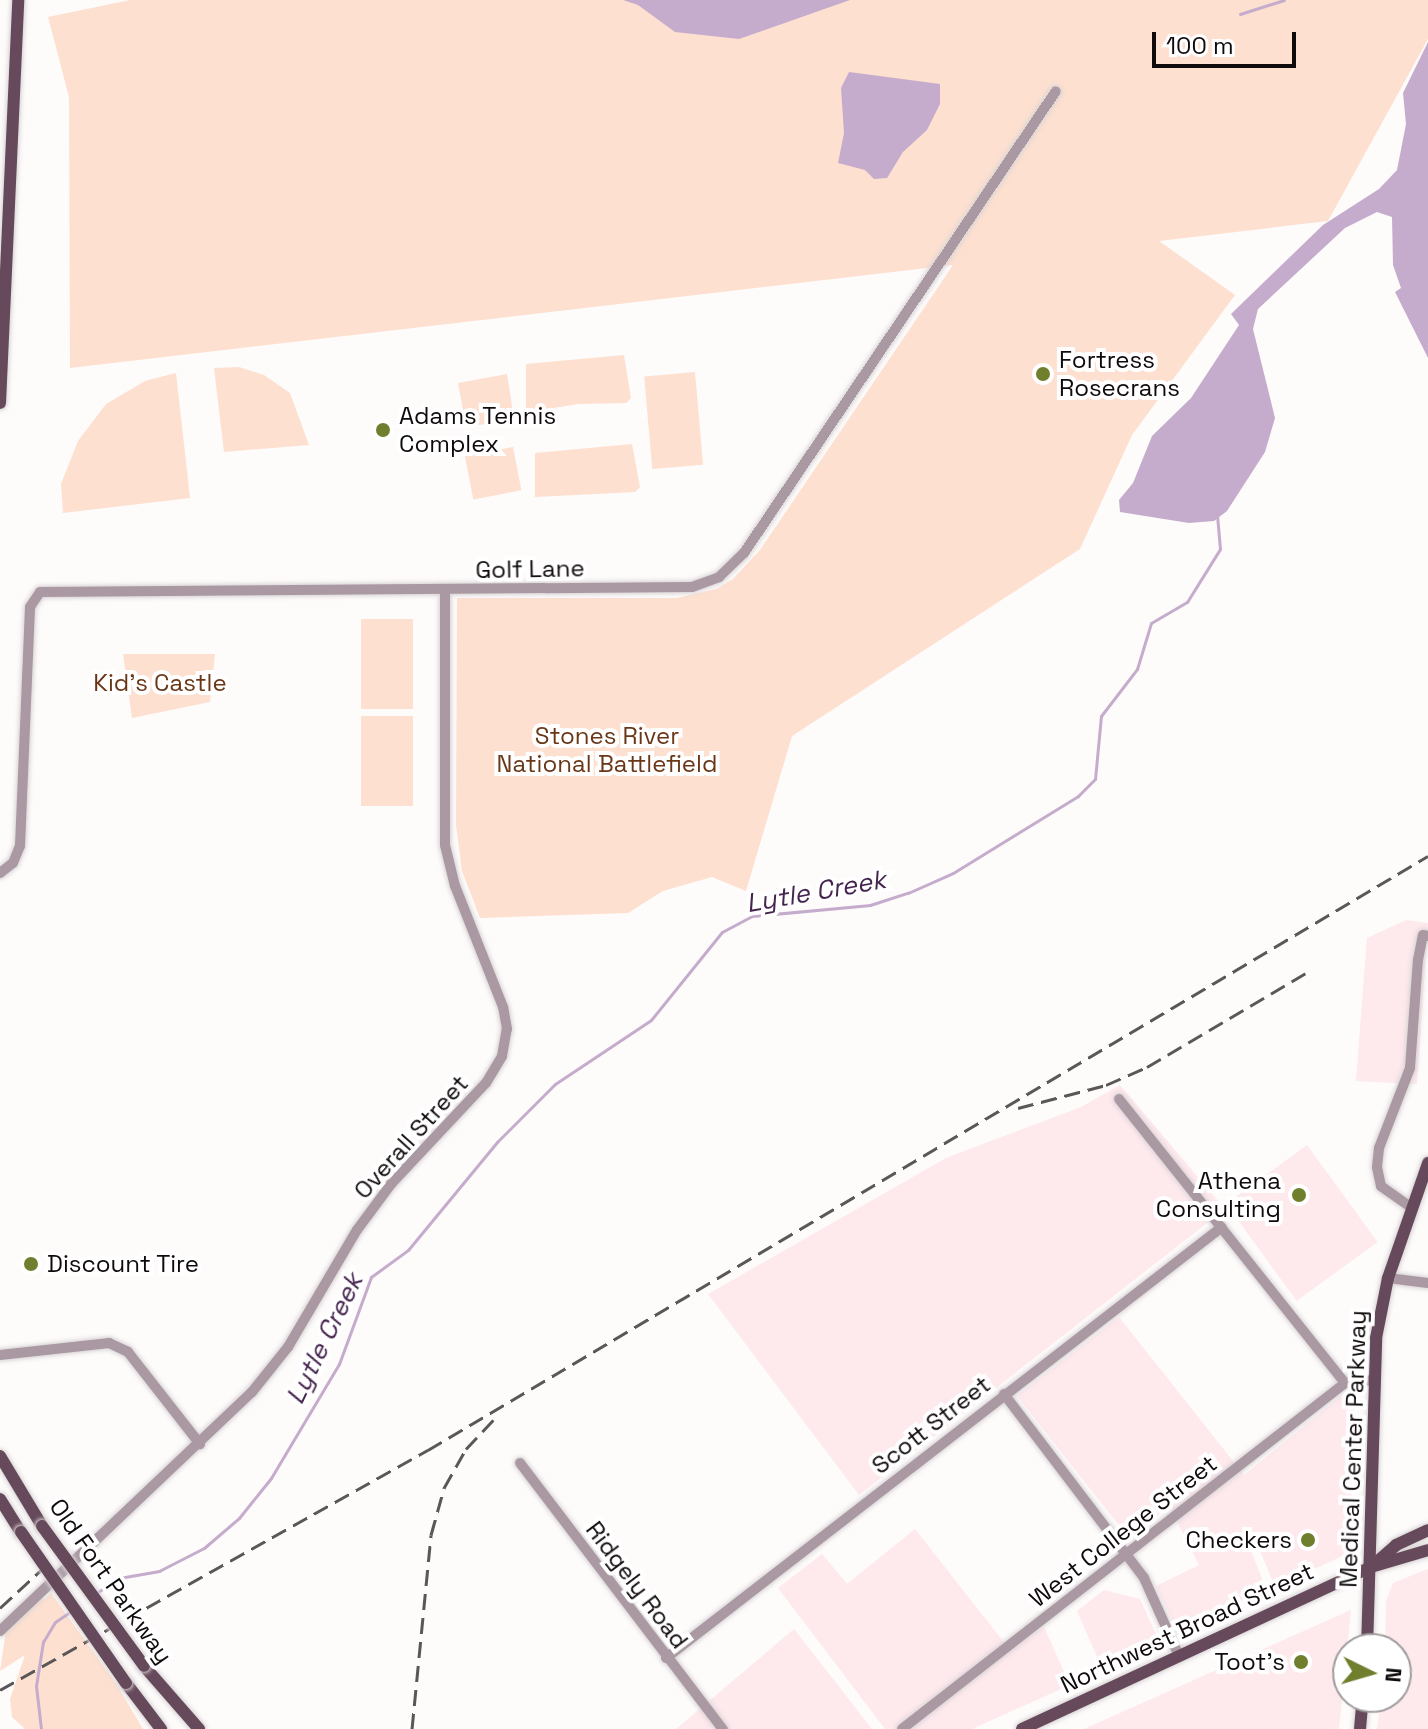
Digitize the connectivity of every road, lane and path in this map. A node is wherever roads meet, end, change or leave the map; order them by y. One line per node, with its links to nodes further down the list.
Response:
1 (18, 0): 3 (main road)
2 (1056, 91): 4 (street, Golf Lane)
3 (0, 403)
4 (445, 590): 5 (street, Golf Lane); 17 (street, Overall Street)
5 (0, 873)
6 (1425, 935): 9 (street)
7 (1119, 1099): 10 (street)
8 (1428, 1163): 9 (main road, Medical Center Parkway)
9 (1412, 1208): 11 (main road, Medical Center Parkway)
10 (1222, 1227): 15 (street); 16 (street, Scott Street)
11 (1388, 1278): 12 (street); 14 (main road, Medical Center Parkway)
12 (1428, 1283)
13 (0, 1355): 17 (street)
14 (1375, 1380): 15 (street); 24 (main road, Medical Center Parkway)
15 (1345, 1383): 23 (street, West College Street)
16 (1004, 1394): 23 (street); 28 (street, Scott Street)
17 (200, 1444): 25 (street, Overall Street)
18 (0, 1456): 29 (main road, Old Fort Parkway, bridge)
19 (520, 1463): 28 (street, Ridgely Road)
20 (0, 1499): 30 (main road, Old Fort Parkway, bridge)
21 (1428, 1530): 24 (main road, Northwest Broad Street)
22 (1428, 1550): 24 (main road, Northwest Broad Street)
23 (1127, 1553): 27 (street); 36 (street, West College Street)
24 (1371, 1567): 26 (main road, Medical Center Parkway); 27 (main road, Northwest Broad Street)
25 (0, 1631)
26 (1368, 1633)
27 (1179, 1656): 37 (main road, Northwest Broad Street)
28 (666, 1658): 35 (street, Ridgely Road)
29 (144, 1666): 33 (main road, Old Fort Parkway); 34 (main road)
30 (126, 1683): 31 (main road); 32 (main road, Old Fort Parkway)
31 (153, 1729)
32 (161, 1729)
33 (189, 1729)
34 (199, 1729)
35 (723, 1729)
36 (902, 1729)
37 (1022, 1729)

